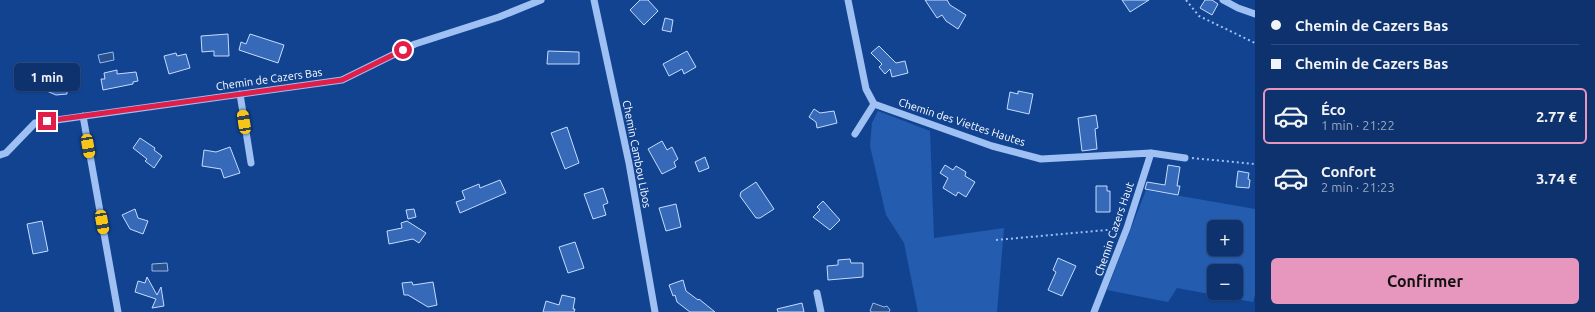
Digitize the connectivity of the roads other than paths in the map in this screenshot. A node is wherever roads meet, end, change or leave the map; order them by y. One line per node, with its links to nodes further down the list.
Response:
1 (541, 0): 6 (street, Chemin de Cazers Bas)
2 (594, 0): 16 (street, Chemin Cambou Libos)
3 (848, 0): 7 (street)
4 (1222, 0): 5 (street)
5 (1255, 14)
6 (240, 94): 8 (street, Chemin de Cazers Bas); 13 (street)
7 (874, 104): 9 (street); 10 (street, Chemin des Viettes Hautes)
8 (83, 116): 11 (street, Chemin de Cazers Bas); 15 (street)
9 (855, 134)
10 (1151, 153): 12 (street, Chemin des Viettes Hautes); 18 (street, Chemin Cazers Haut)
11 (0, 155)
12 (1185, 158)
13 (251, 164)
14 (817, 293): 17 (street)
15 (118, 312)
16 (655, 312)
17 (821, 312)
18 (1094, 312)

